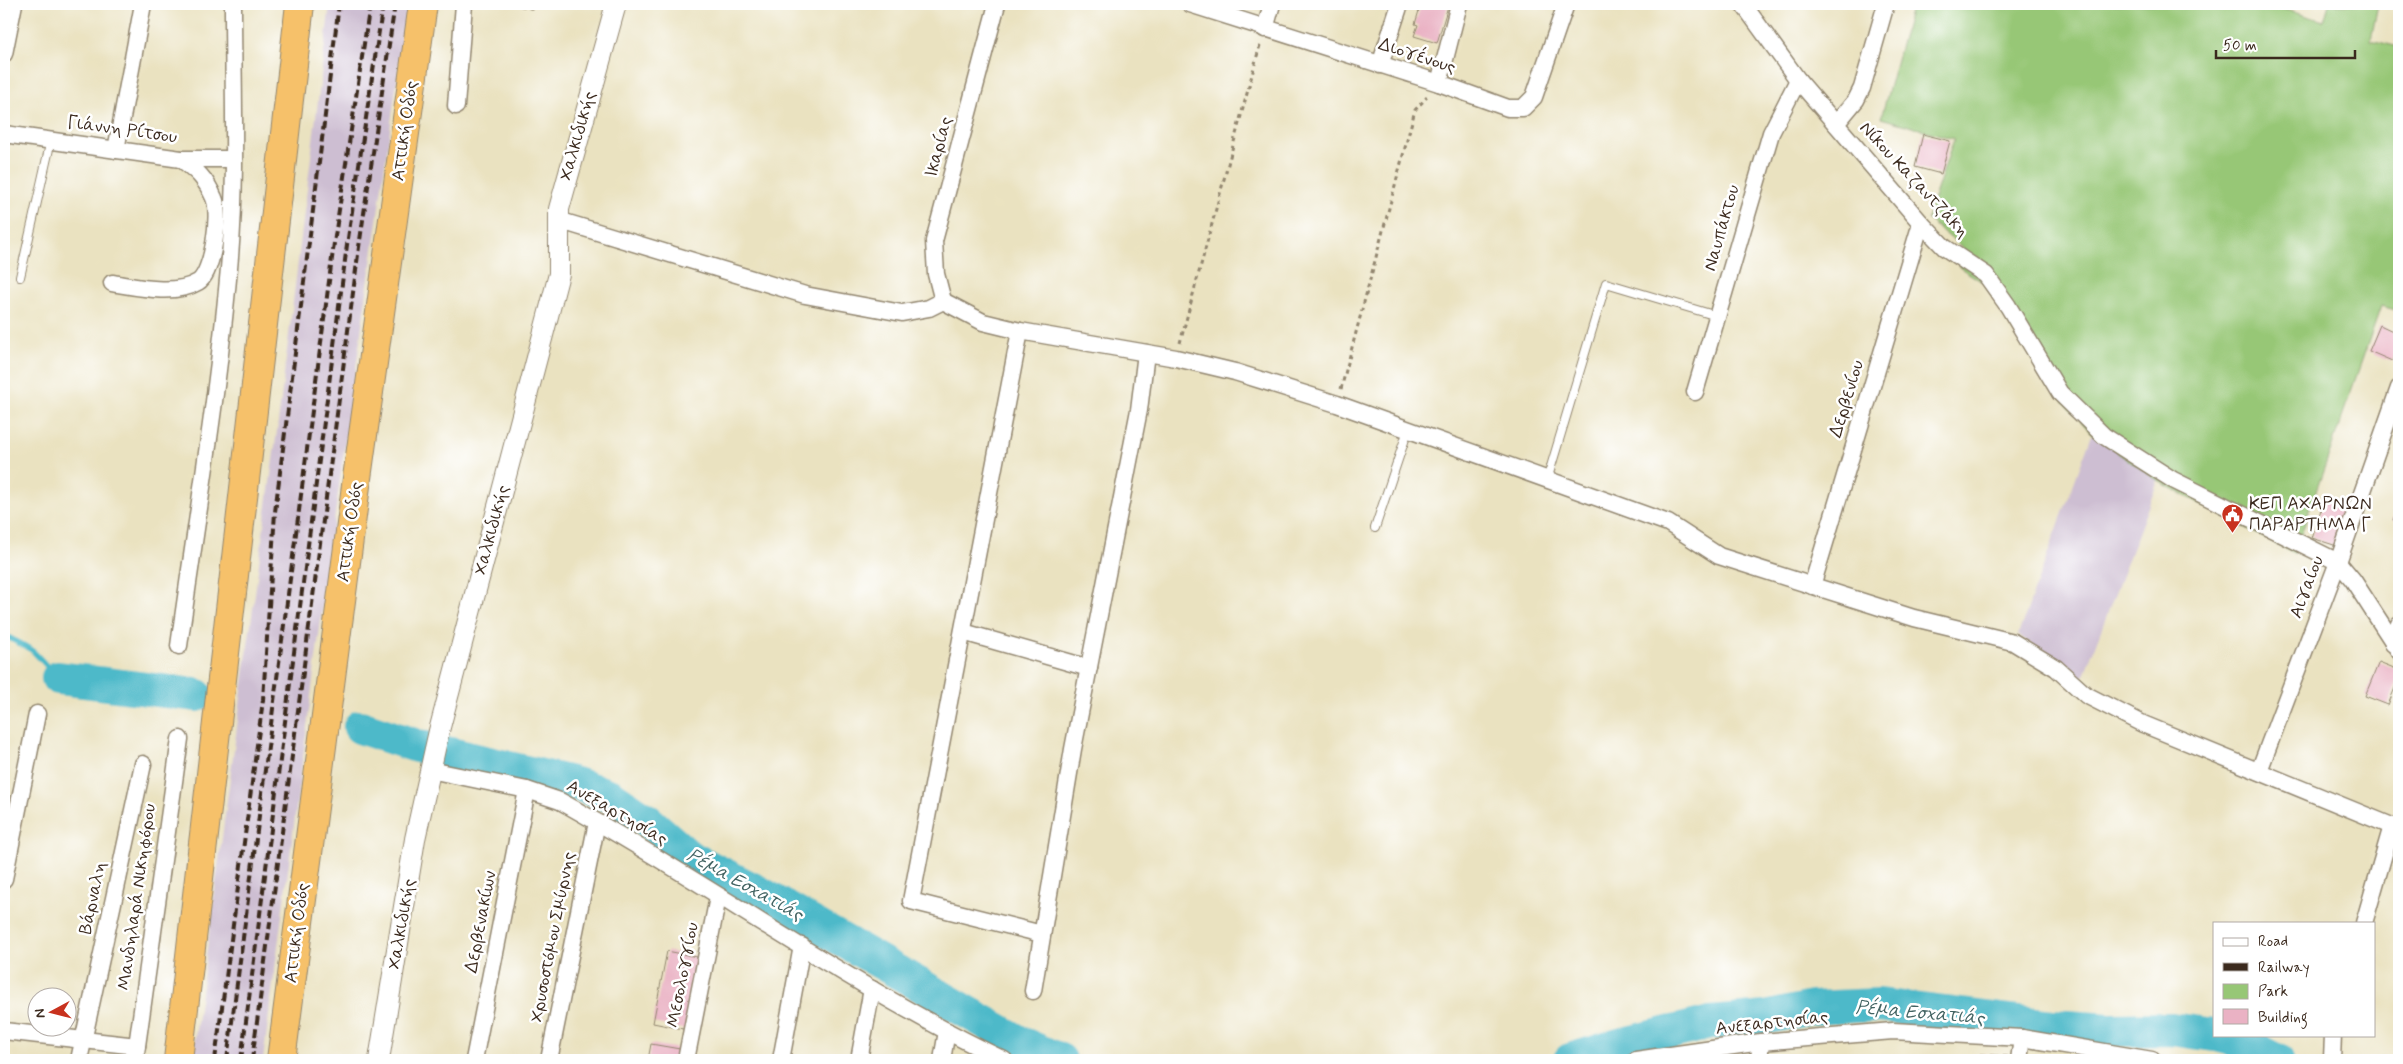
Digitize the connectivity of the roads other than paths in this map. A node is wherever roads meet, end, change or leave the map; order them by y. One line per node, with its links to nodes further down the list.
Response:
1 (14, 4): 17 (street)
2 (143, 4): 25 (street)
3 (232, 4): 27 (street)
4 (300, 4): 74 (highway)
5 (423, 4): 75 (highway, Αττική Οδός)
6 (464, 4): 21 (street)
7 (616, 4): 28 (street, Χαλκιδικής)
8 (997, 4): 32 (street, Ικαρίας)
9 (1190, 4): 16 (street, Διογένους)
10 (1272, 4): 16 (street)
11 (1400, 4): 18 (street)
12 (1459, 4): 20 (street)
13 (1566, 4): 20 (street, Διογένους)
14 (1743, 4): 19 (street, Νίκου Καζαντζάκη)
15 (1886, 4): 22 (street)
16 (1265, 29): 18 (street, Διογένους)
17 (4, 54)
18 (1380, 65): 20 (street, Διογένους)
19 (1798, 80): 22 (street, Νίκου Καζαντζάκη); 33 (street, Ναυπάκτου)
20 (1439, 84)
21 (456, 106)
22 (1836, 124): 29 (street, Νίκου Καζαντζάκη)
23 (4, 134): 24 (street, Γιάννη Ρίτσου)
24 (51, 140): 25 (street, Γιάννη Ρίτσου); 30 (lane)
25 (116, 150): 26 (street, Γιάννη Ρίτσου)
26 (181, 158): 27 (street, Γιάννη Ρίτσου); 31 (street)
27 (234, 158): 45 (street)
28 (558, 220): 32 (street); 51 (street, Χαλκιδικής)
29 (1921, 223): 41 (street, Νίκου Καζαντζάκη); 42 (street, Δερβενίου)
30 (20, 277)
31 (112, 283)
32 (943, 300): 34 (street)
33 (1717, 316): 36 (street, Ναυπάκτου); 39 (lane)
34 (1020, 331): 35 (street); 44 (street)
35 (1146, 353): 38 (street); 47 (street)
36 (1695, 392)
37 (2398, 396): 41 (street, Αιγαίου)
38 (1408, 430): 39 (street); 40 (lane)
39 (1547, 480): 42 (street)
40 (1375, 528)
41 (2338, 562): 46 (street, Νίκου Καζαντζάκη); 52 (street, Αιγαίου)
42 (1812, 586): 52 (street)
43 (2399, 624): 46 (street)
44 (963, 632): 47 (street); 59 (street)
45 (179, 646)
46 (2396, 648)
47 (1089, 668): 59 (street)
48 (37, 714): 56 (street)
49 (180, 739): 69 (street, Μανδηλαρά Νικηφόρου)
50 (143, 764): 67 (street, Βάρναλη)
51 (432, 764): 53 (street, Ανεξαρτησίας); 76 (street, Χαλκιδικής)
52 (2259, 771): 55 (street)
53 (527, 790): 54 (street, Ανεξαρτησίας); 77 (street, Δερβενακίων)
54 (597, 822): 57 (street, Ανεξαρτησίας); 78 (street, Χρυσοστόμου Σμύρνης)
55 (2395, 828): 58 (street)
56 (4, 879)
57 (718, 897): 60 (street, Ανεξαρτησίας); 79 (street, Μεσολογγίου)
58 (2364, 922)
59 (1042, 934): 62 (street)
60 (802, 946): 61 (street, Ανεξαρτησίας); 80 (street)
61 (872, 989): 64 (street, Ανεξαρτησίας); 81 (street)
62 (1033, 991)
63 (4, 1031): 67 (street)
64 (947, 1031): 82 (street); 83 (street, Ανεξαρτησίας)
65 (2333, 1036): 72 (street)
66 (2022, 1038): 68 (street, Ανεξαρτησίας); 70 (street, Ανεξαρτησίας); 86 (street)
67 (83, 1041): 69 (street); 73 (street, Βάρναλη)
68 (1761, 1042): 71 (street, Ανεξαρτησίας); 85 (street)
69 (136, 1053)
70 (2099, 1055): 87 (street, Ανεξαρτησίας)
71 (1653, 1058): 84 (street, Ανεξαρτησίας)
72 (2332, 1059)
73 (79, 1060)
74 (178, 1060)
75 (281, 1060)
76 (379, 1060)
77 (474, 1060)
78 (549, 1060)
79 (686, 1060)
80 (781, 1060)
81 (859, 1060)
82 (942, 1060)
83 (1004, 1060)
84 (1636, 1060)
85 (1760, 1060)
86 (2019, 1060)
87 (2152, 1060)

